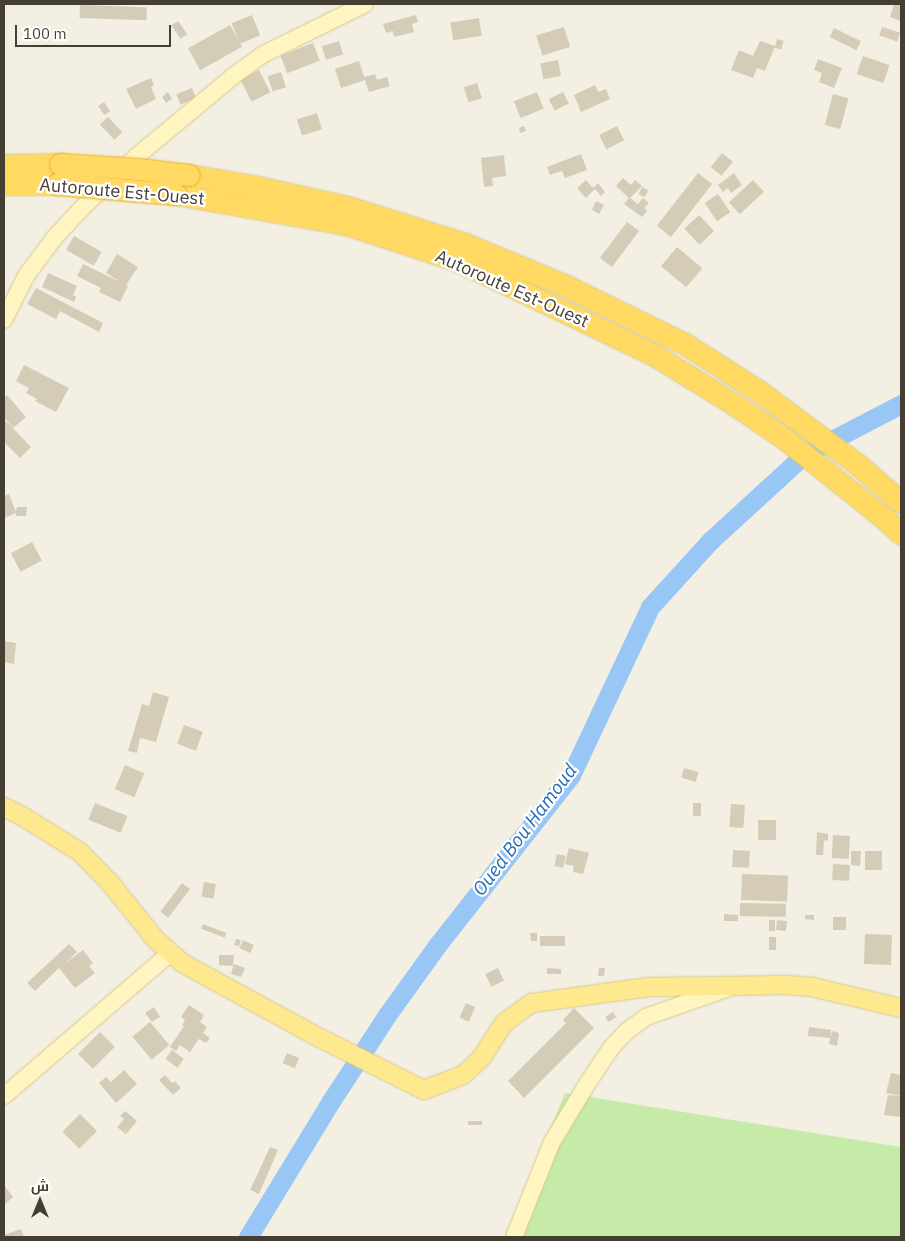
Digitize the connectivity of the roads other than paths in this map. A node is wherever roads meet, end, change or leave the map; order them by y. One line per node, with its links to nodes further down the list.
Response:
1 (366, 4): 4 (main road)
2 (4, 165): 5 (highway, Autoroute Est-Ouest, bridge)
3 (4, 184): 6 (highway, Autoroute Est-Ouest, bridge)
4 (4, 320)
5 (901, 502)
6 (901, 534)
7 (4, 807): 8 (main road)
8 (169, 954): 9 (main road); 11 (main road)
9 (740, 985): 10 (main road); 12 (main road)
10 (901, 1008)
11 (4, 1096)
12 (514, 1237)

